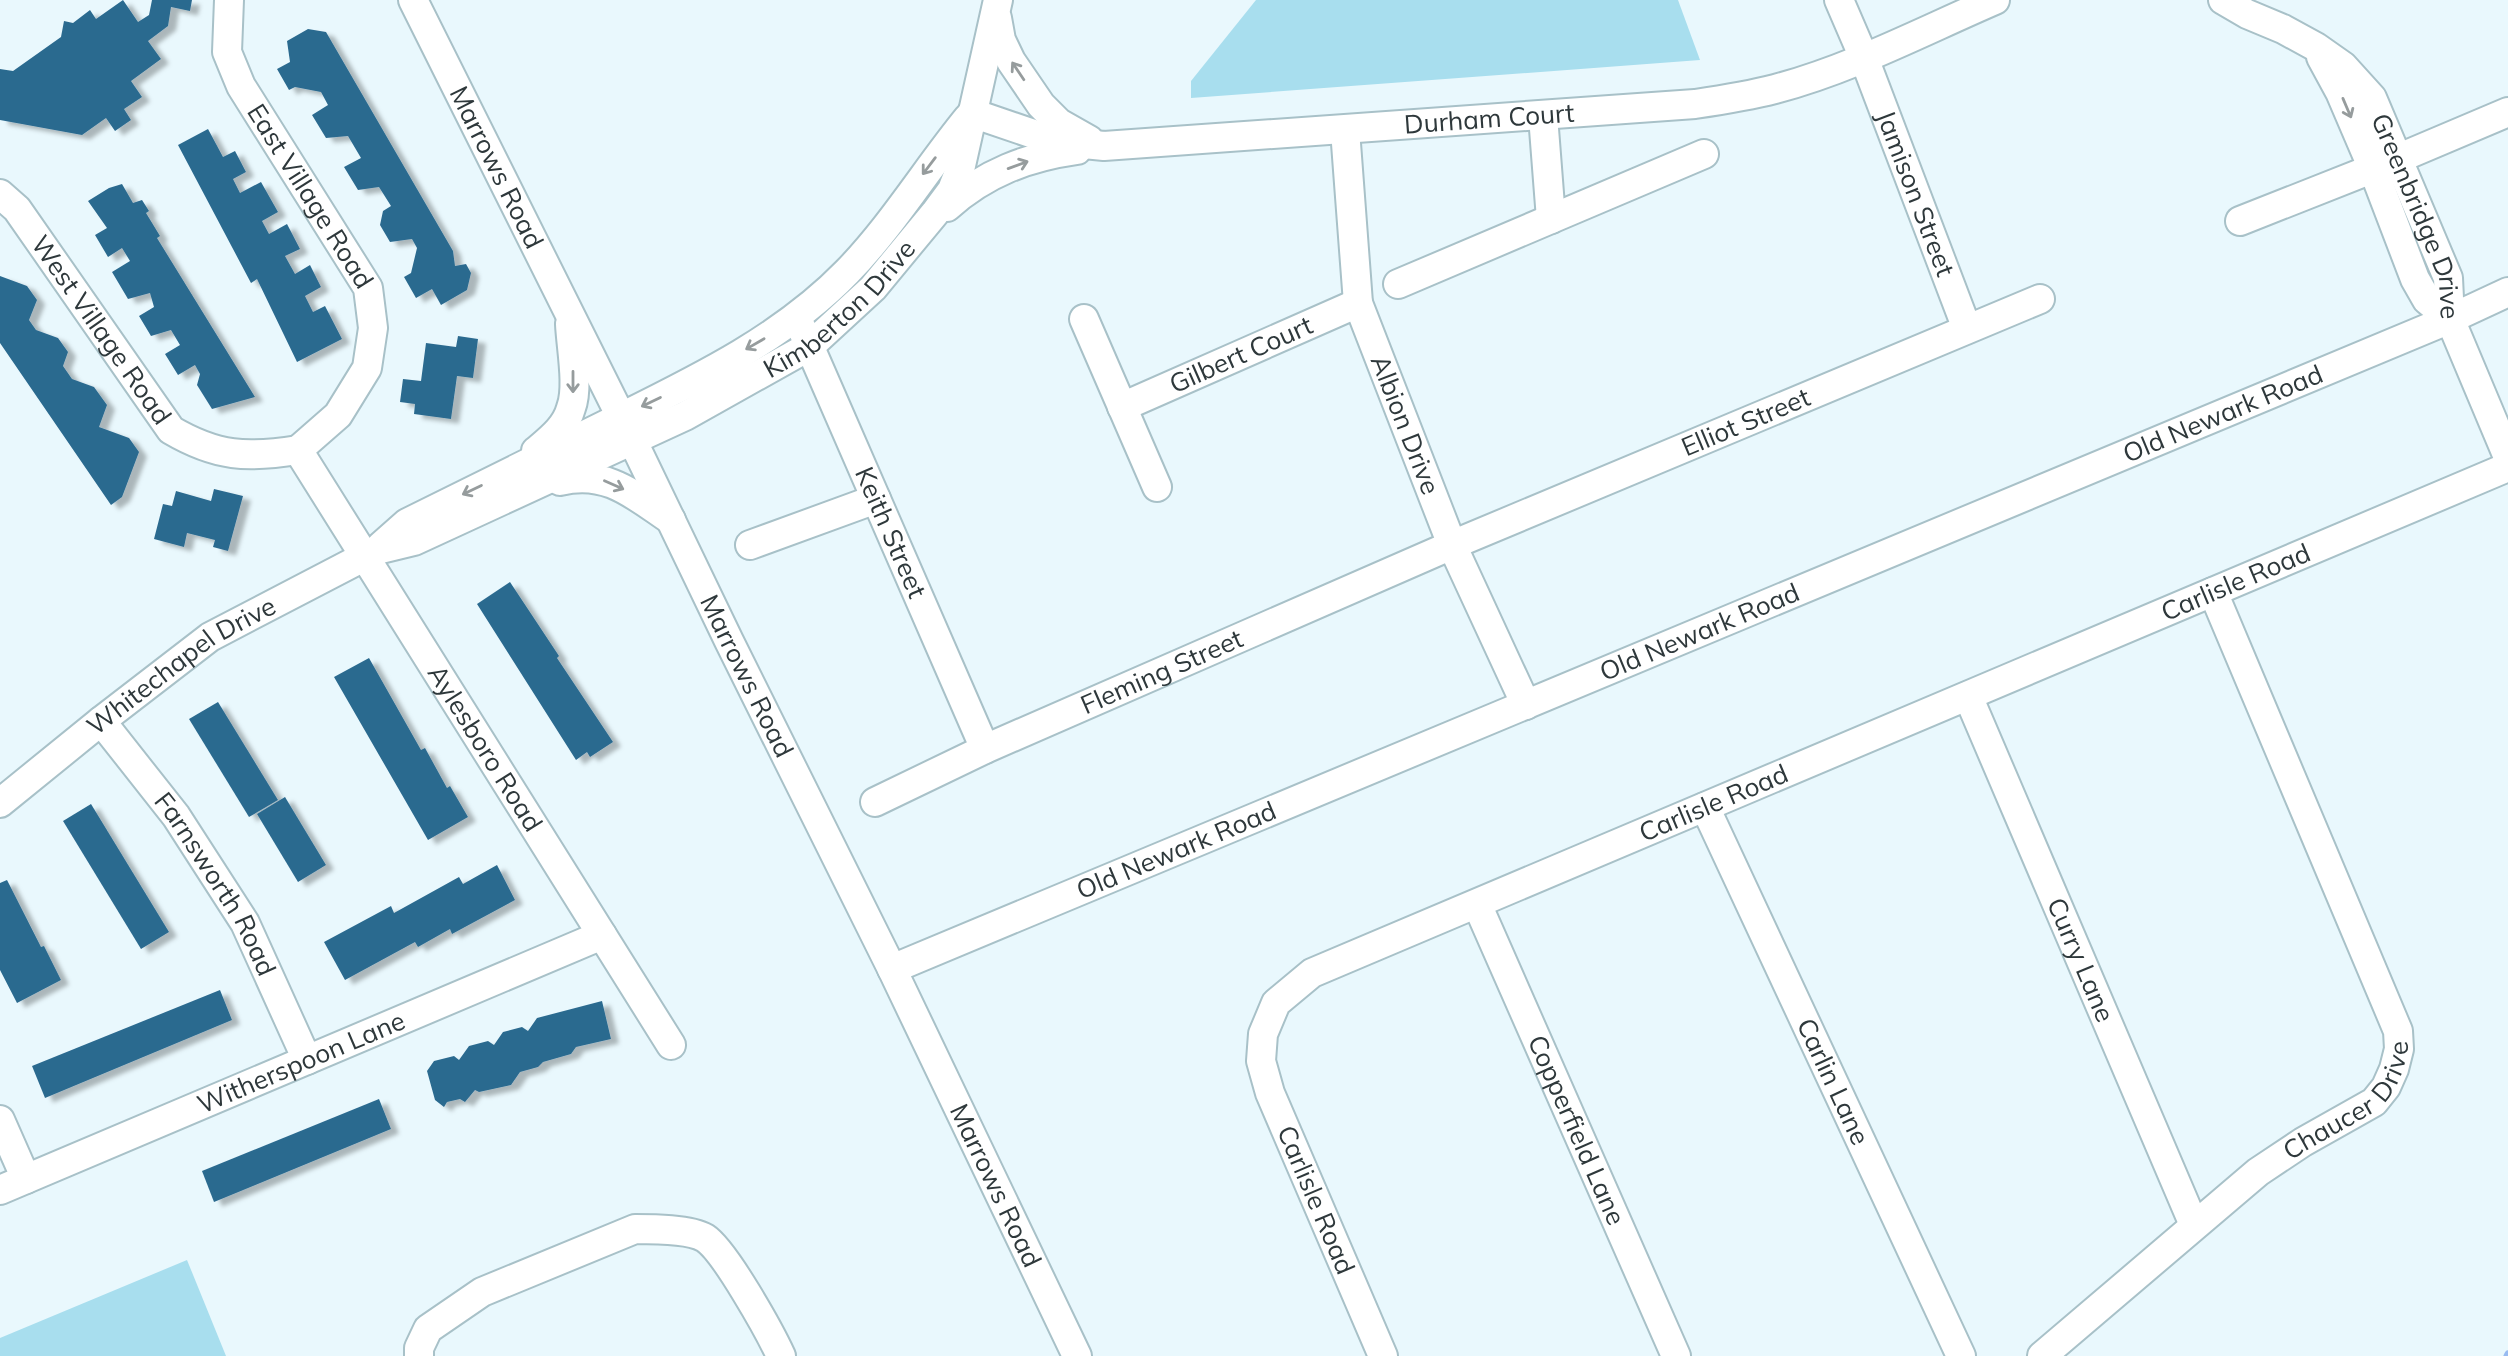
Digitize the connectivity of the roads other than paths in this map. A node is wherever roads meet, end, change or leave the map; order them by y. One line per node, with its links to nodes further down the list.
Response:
1 (229, 0): 31 (street, East Village Road)
2 (413, 0): 23 (street, Marrows Road)
3 (1839, 0): 7 (street, Jamison Street)
4 (1995, 0): 7 (street, Durham Court)
5 (997, 5): 9 (street, Kimberton Drive); 12 (street, one-way to 5)
6 (2240, 5): 14 (street, Greenbridge Drive)
7 (1864, 58): 10 (street, Durham Court); 27 (street, Jamison Street)
8 (2508, 111): 14 (street)
9 (972, 113): 12 (street, Durham Court); 18 (street, Kimberton Drive); 24 (street, Kimberton Drive, one-way to 24)
10 (1543, 116): 11 (street, Durham Court); 16 (street)
11 (1345, 130): 12 (street, Durham Court); 22 (street, Albion Drive)
12 (1104, 146): 18 (street, one-way to 12)
13 (1704, 154): 16 (street)
14 (2385, 164): 17 (street); 26 (street, Greenbridge Drive)
15 (0, 194): 31 (street, West Village Road)
16 (1551, 219): 19 (street)
17 (2240, 221)
18 (922, 229): 28 (street, Kimberton Drive)
19 (1398, 284)
20 (2508, 292): 26 (street, Old Newark Road)
21 (2040, 299): 27 (street, Elliot Street)
22 (1357, 303): 29 (street, Gilbert Court); 39 (street, Albion Drive)
23 (570, 314): 30 (street, Marrows Road); 34 (street, one-way to 34)
24 (794, 318): 28 (street, Keith Street); 30 (street, Kimberton Drive, one-way to 30)
25 (1084, 319): 29 (street)
26 (2449, 319): 32 (street); 43 (street, Old Newark Road)
27 (1968, 329): 39 (street, Elliot Street)
28 (810, 346): 30 (street, Kimberton Drive); 36 (street, Keith Street)
29 (1122, 407): 35 (street)
30 (627, 428): 34 (street, Whitechapel Drive); 37 (street, Marrows Road)
31 (298, 450): 40 (street, Aylesboro Road)
32 (2508, 457)
33 (2508, 467): 41 (street, Carlisle Road)
34 (517, 481): 37 (street, one-way to 37); 40 (street, Whitechapel Drive)
35 (1157, 487)
36 (876, 499): 38 (street); 45 (street, Keith Street)
37 (671, 520): 51 (street, Marrows Road)
38 (750, 545)
39 (1452, 545): 43 (street, Albion Drive); 45 (street, Fleming Street)
40 (371, 553): 44 (street, Whitechapel Drive); 50 (street, Aylesboro Road)
41 (2213, 592): 42 (street, Carlisle Road); 57 (street, Chaucer Drive)
42 (1968, 696): 48 (street, Carlisle Road); 57 (street, Curry Lane)
43 (1527, 705): 51 (street, Old Newark Road)
44 (101, 721): 47 (street, Whitechapel Drive); 53 (street, Farnsworth Road)
45 (985, 749): 46 (street, Fleming Street)
46 (875, 802)
47 (0, 803)
48 (1704, 807): 49 (street, Carlisle Road); 63 (street, Carlin Lane)
49 (1476, 904): 61 (street, Carlisle Road); 62 (street, Copperfield Lane)
50 (602, 934): 52 (street, Aylesboro Road); 53 (street, Witherspoon Lane)
51 (891, 969): 60 (street, Marrows Road)
52 (671, 1045)
53 (307, 1060): 55 (street, Witherspoon Lane)
54 (0, 1120): 55 (street)
55 (26, 1179): 56 (street, Witherspoon Lane)
56 (0, 1190)
57 (2194, 1225): 64 (street, Chaucer Drive)
58 (419, 1356): 59 (street)
59 (781, 1356)
60 (1077, 1356)
61 (1383, 1356)
62 (1676, 1356)
63 (1961, 1356)
64 (2042, 1356)

